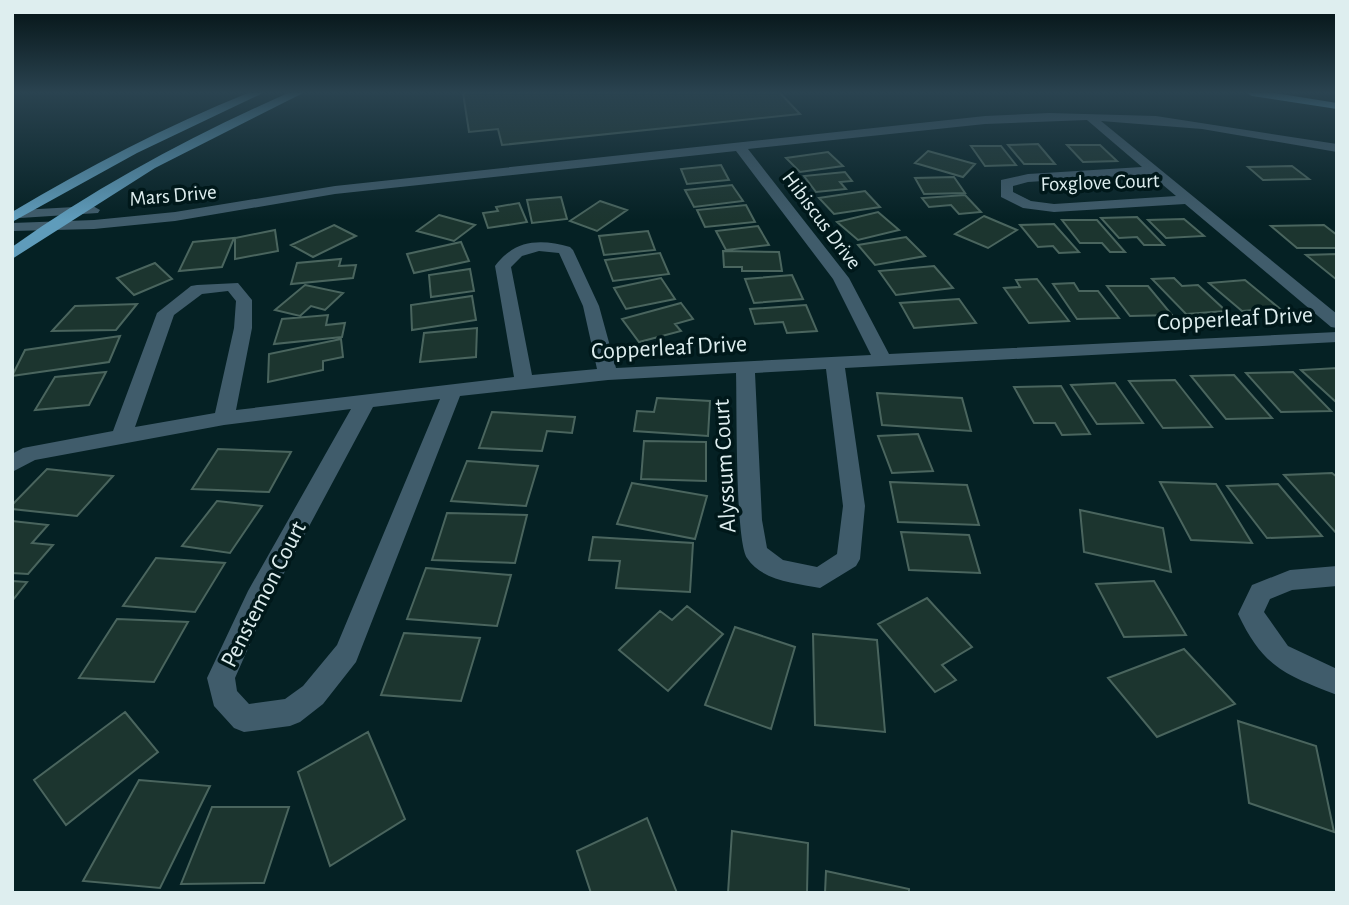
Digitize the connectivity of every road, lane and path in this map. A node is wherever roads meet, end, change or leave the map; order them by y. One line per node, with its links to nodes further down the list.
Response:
1 (163, 135): 12 (main road)
2 (206, 135): 11 (main road)
3 (841, 135): 6 (street, Mars Drive)
4 (1112, 135): 8 (street)
5 (1265, 135): 7 (street, Mars Drive)
6 (739, 146): 9 (street, Mars Drive); 17 (street, Hibiscus Drive)
7 (1337, 148)
8 (1154, 170): 10 (street); 10 (street, Foxglove Court)
9 (335, 190): 11 (street, Mars Drive); 13 (street, Mars Drive)
10 (1190, 199): 15 (street)
11 (71, 211): 12 (street, Mars Drive); 13 (main road)
12 (14, 218): 13 (street, Mars Drive)
13 (48, 227): 14 (main road)
14 (12, 254)
15 (1337, 323)
16 (1337, 337): 17 (street, Copperleaf Drive)
17 (883, 361): 18 (street, Copperleaf Drive)
18 (835, 364): 19 (street, Copperleaf Drive); 19 (street, Alyssum Court)
19 (745, 368): 20 (street, Copperleaf Drive)
20 (608, 374): 21 (street, Copperleaf Drive); 21 (street)
21 (524, 382): 22 (street, Copperleaf Drive)
22 (453, 390): 23 (street, Copperleaf Drive); 23 (street, Penstemon Court)
23 (366, 401): 24 (street, Copperleaf Drive)
24 (224, 418): 25 (street, Copperleaf Drive); 25 (street)
25 (121, 437): 26 (street, Copperleaf Drive)
26 (12, 464)
27 (1337, 576): 28 (street)
28 (1337, 682)

